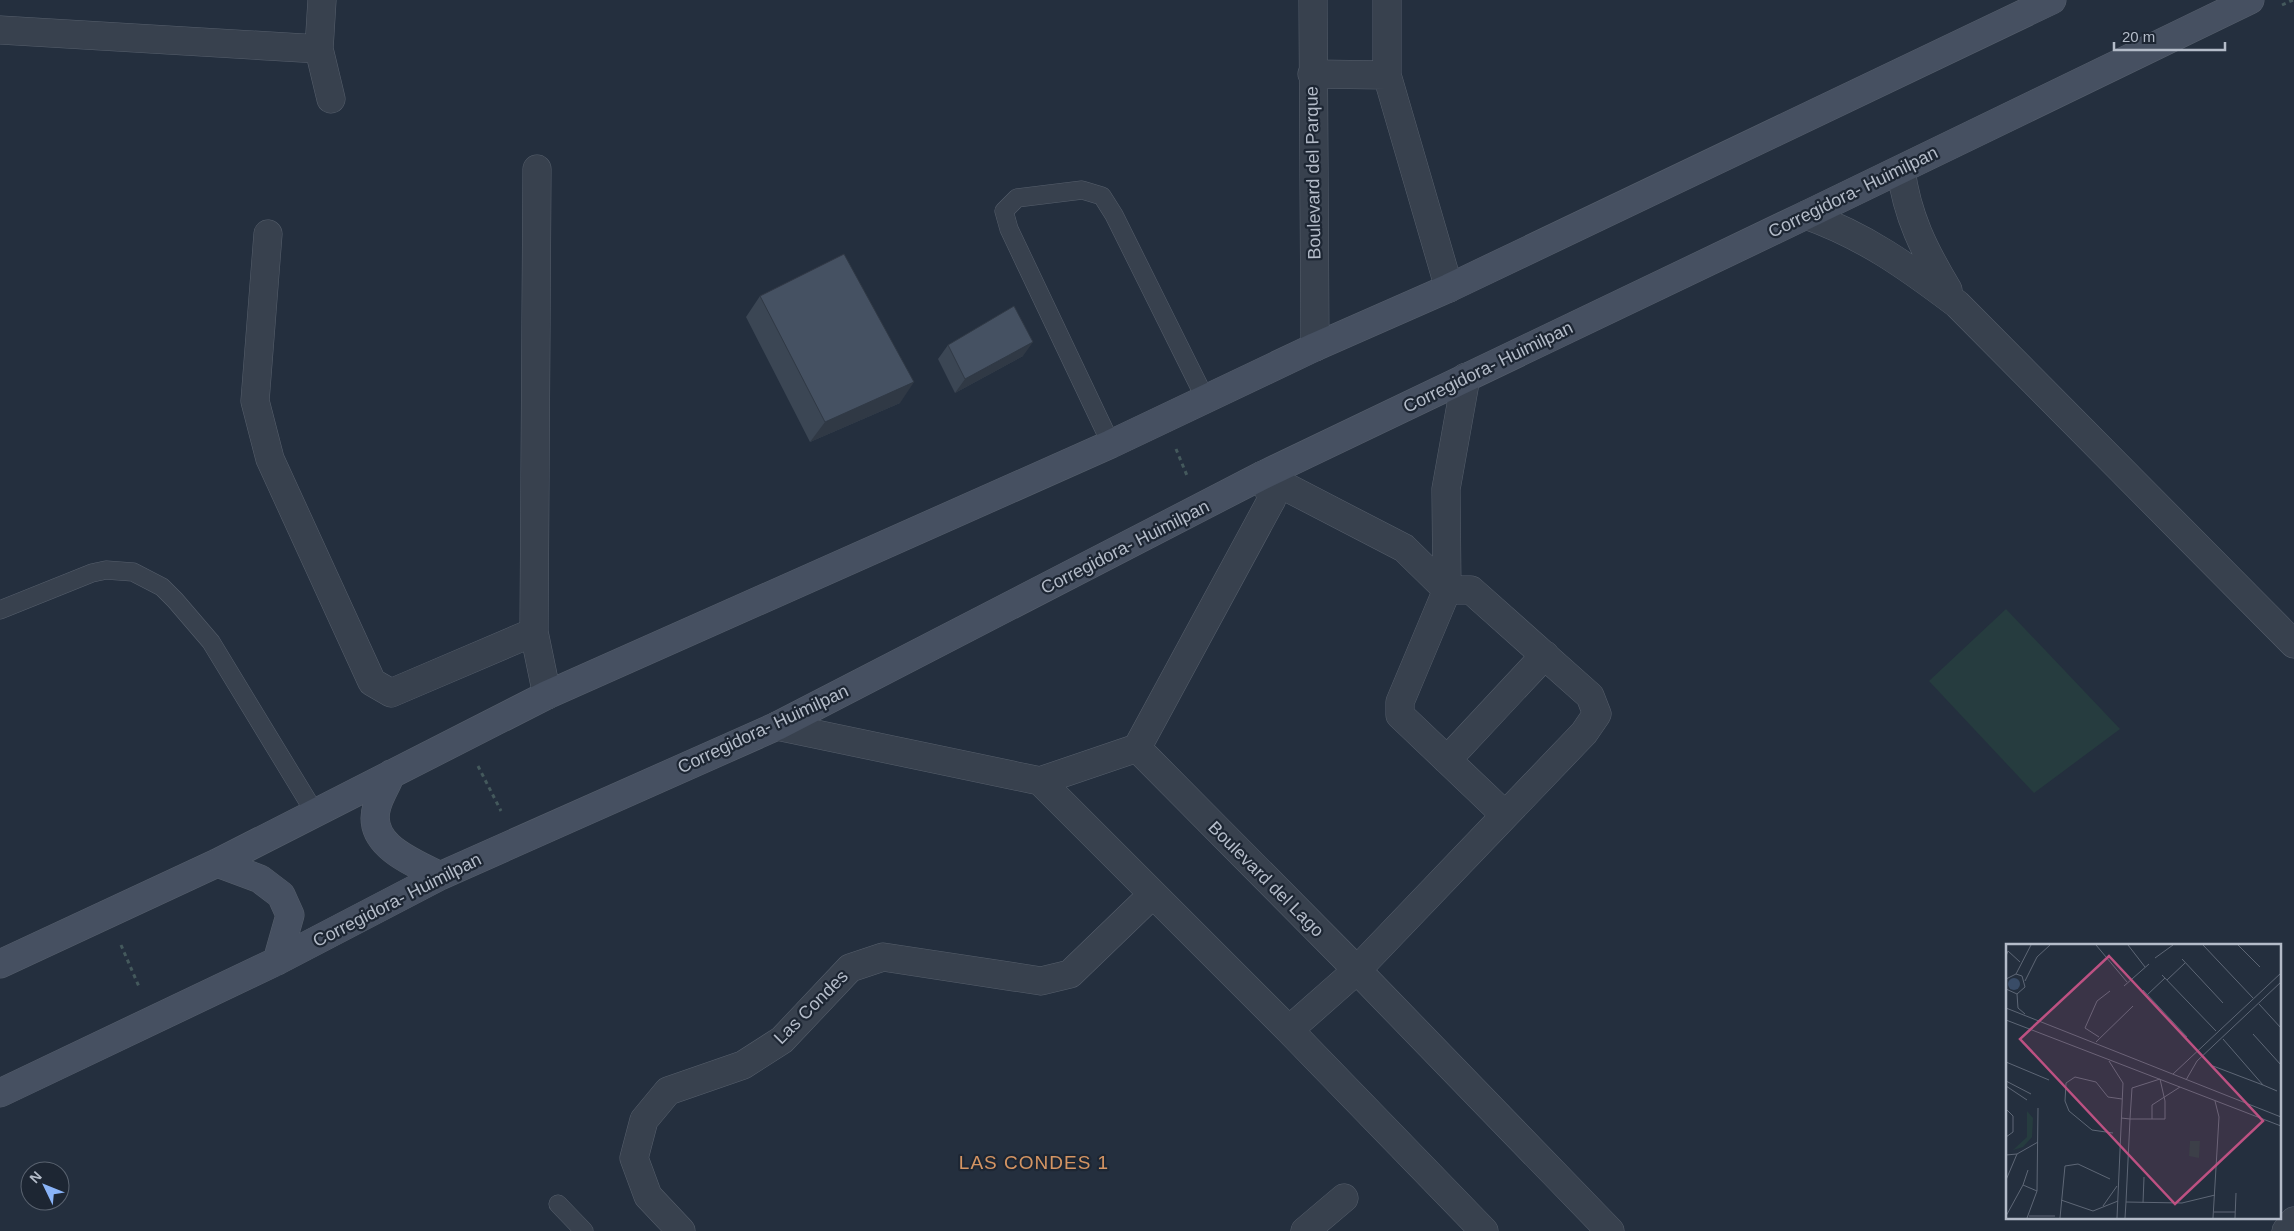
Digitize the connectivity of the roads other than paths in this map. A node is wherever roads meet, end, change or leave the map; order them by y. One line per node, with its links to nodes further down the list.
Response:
1 (322, 0): 7 (street)
2 (1313, 0): 8 (street, Boulevard del Parque)
3 (1387, 0): 9 (street)
4 (2052, 0): 15 (main road)
5 (2250, 0): 12 (main road, Corregidora- Huimilpan)
6 (0, 30): 7 (street)
7 (319, 49): 10 (street)
8 (1312, 74): 9 (street); 17 (street, Boulevard del Parque)
9 (1388, 75): 15 (street)
10 (330, 99)
11 (536, 169): 24 (street)
12 (1900, 170): 13 (main road, Corregidora- Huimilpan); 16 (street)
13 (1806, 216): 16 (street); 18 (main road, Corregidora- Huimilpan)
14 (268, 234): 24 (street)
15 (1449, 288): 17 (main road)
16 (1957, 304): 25 (street)
17 (1315, 347): 19 (main road)
18 (1466, 377): 21 (main road, Corregidora- Huimilpan); 22 (street)
19 (1205, 398): 20 (main road); 20 (lane)
20 (1110, 444): 27 (main road)
21 (1263, 475): 22 (street); 28 (main road, Corregidora- Huimilpan); 29 (street)
22 (1447, 590): 26 (street); 30 (street)
23 (0, 610): 33 (lane)
24 (534, 632): 27 (street)
25 (2294, 644)
26 (1545, 655): 30 (street); 34 (street)
27 (547, 695): 31 (main road)
28 (777, 726): 32 (street); 36 (main road, Corregidora- Huimilpan)
29 (1137, 748): 32 (street); 40 (street, Boulevard del Lago)
30 (1447, 760): 34 (street)
31 (391, 774): 33 (main road); 36 (main road)
32 (1040, 781): 37 (street)
33 (315, 813): 35 (main road)
34 (1505, 815): 40 (street)
35 (218, 863): 38 (main road); 39 (main road)
36 (440, 876): 38 (main road, Corregidora- Huimilpan)
37 (1153, 894): 41 (street); 47 (street, Las Condes)
38 (277, 961): 42 (main road, Corregidora- Huimilpan)
39 (0, 964)
40 (1357, 970): 41 (street); 50 (street, Boulevard del Lago)
41 (1289, 1030): 49 (street)
42 (0, 1092)
43 (1344, 1198): 48 (street)
44 (558, 1204): 46 (lane)
45 (2294, 1221): 51 (street)
46 (584, 1231)
47 (680, 1231)
48 (1304, 1231)
49 (1484, 1231)
50 (1610, 1231)
51 (2286, 1231)

